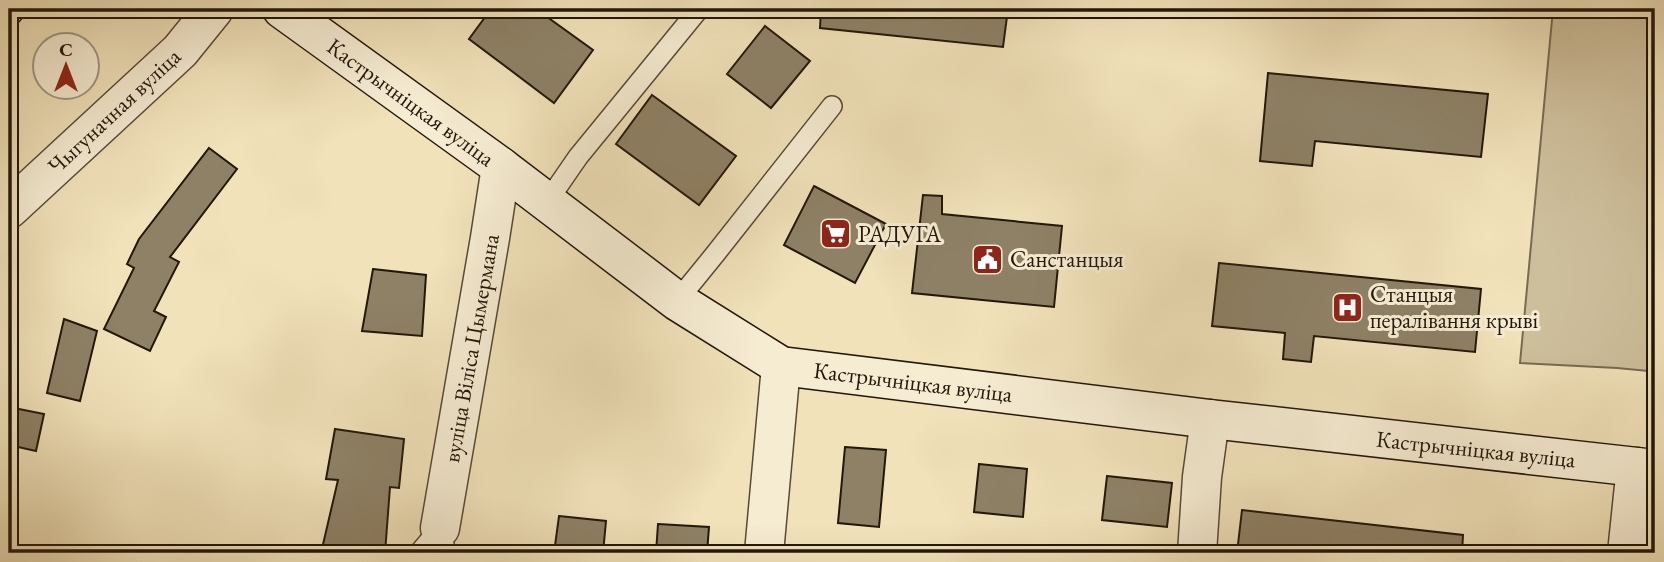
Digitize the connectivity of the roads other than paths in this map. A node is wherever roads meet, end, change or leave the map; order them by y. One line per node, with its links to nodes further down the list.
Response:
1 (214, 9): 7 (main road, Чыгуначная вуліца)
2 (282, 9): 5 (main road, Кастрычніцкая вуліца)
3 (699, 9): 6 (lane)
4 (832, 106): 8 (lane)
5 (501, 167): 6 (main road, Кастрычніцкая вуліца); 12 (main road, вуліца Віліса Цымермана)
6 (547, 202): 8 (main road, Кастрычніцкая вуліца)
7 (9, 209)
8 (677, 301): 9 (main road, Кастрычніцкая вуліца)
9 (782, 366): 10 (main road, Кастрычніцкая вуліца); 13 (main road)
10 (1209, 419): 11 (main road, Кастрычніцкая вуліца); 14 (main road)
11 (1646, 468): 15 (main road)
12 (435, 545)
13 (764, 553)
14 (1197, 553)
15 (1627, 553)

